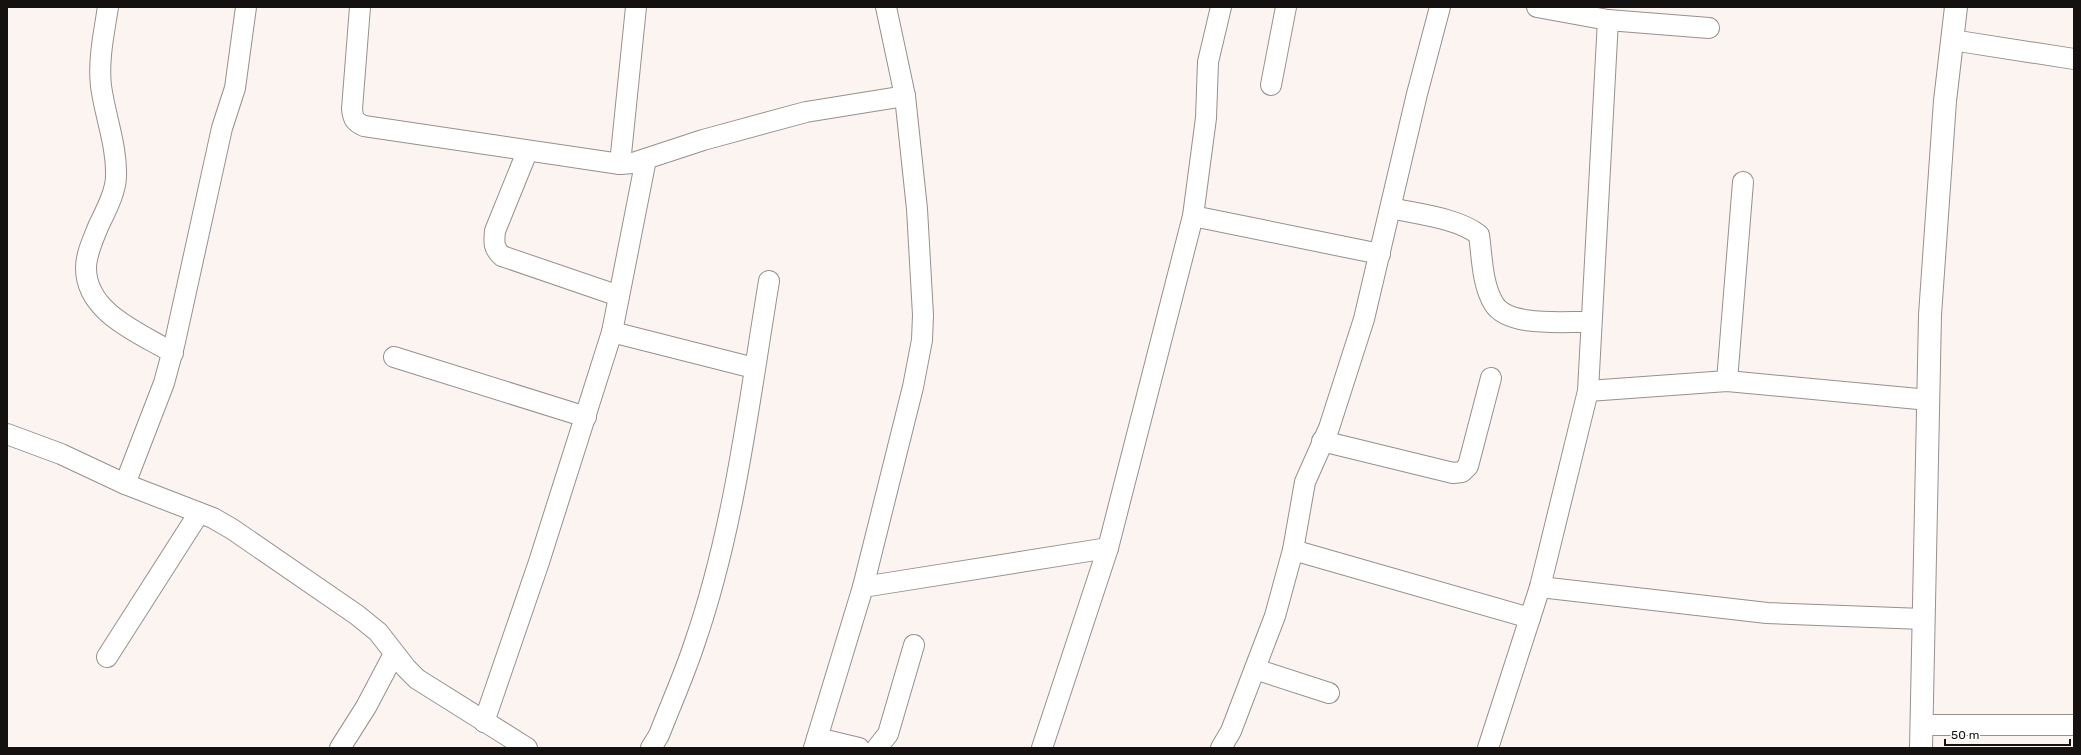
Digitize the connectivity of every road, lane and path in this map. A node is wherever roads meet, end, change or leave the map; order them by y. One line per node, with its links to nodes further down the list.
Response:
1 (108, 7): 30 (street)
2 (246, 7): 30 (street)
3 (360, 7): 19 (street)
4 (636, 7): 21 (street)
5 (886, 7): 6 (street); 18 (street)
6 (892, 7)
7 (1221, 7): 24 (street)
8 (1286, 7): 17 (street)
9 (1440, 7): 23 (street)
10 (1537, 7): 13 (street)
11 (1956, 7): 15 (main road)
12 (1648, 15): 13 (street); 14 (street)
13 (1608, 20): 28 (street)
14 (1709, 28)
15 (1952, 40): 16 (street); 36 (main road)
16 (2074, 59)
17 (1271, 85)
18 (905, 96): 20 (street); 44 (street)
19 (527, 152): 21 (street); 27 (street)
20 (646, 159): 21 (street); 27 (street)
21 (620, 164)
22 (1743, 182): 34 (street)
23 (1391, 208): 25 (street); 28 (street)
24 (1193, 216): 25 (street); 42 (street)
25 (1380, 254): 39 (street)
26 (769, 281): 32 (street)
27 (619, 296): 29 (street)
28 (1591, 322): 35 (street)
29 (612, 332): 32 (street); 37 (street)
30 (173, 353): 40 (street)
31 (394, 357): 37 (street)
32 (754, 368): 59 (street)
33 (1491, 378): 39 (street)
34 (1726, 381): 35 (street); 36 (street)
35 (1588, 391): 45 (street)
36 (1928, 400): 47 (main road)
37 (586, 417): 53 (street)
38 (7, 434): 40 (street)
39 (1322, 441): 43 (street)
40 (125, 484): 41 (street)
41 (199, 513): 49 (street); 50 (street)
42 (1108, 548): 44 (street); 62 (street)
43 (1294, 550): 46 (street); 51 (street)
44 (863, 587): 56 (street)
45 (1540, 587): 46 (street); 47 (street)
46 (1530, 618): 64 (street)
47 (1922, 619): 54 (main road)
48 (914, 645): 61 (street)
49 (394, 654): 53 (street); 57 (street)
50 (107, 656)
51 (1255, 669): 52 (street); 63 (street)
52 (1329, 693)
53 (484, 722): 58 (street)
54 (1922, 725): 55 (street); 65 (main road)
55 (2074, 725)
56 (815, 743): 60 (street)
57 (340, 748)
58 (526, 748)
59 (651, 748)
60 (860, 748)
61 (877, 748)
62 (1042, 748)
63 (1221, 748)
64 (1488, 748)
65 (1920, 748)

